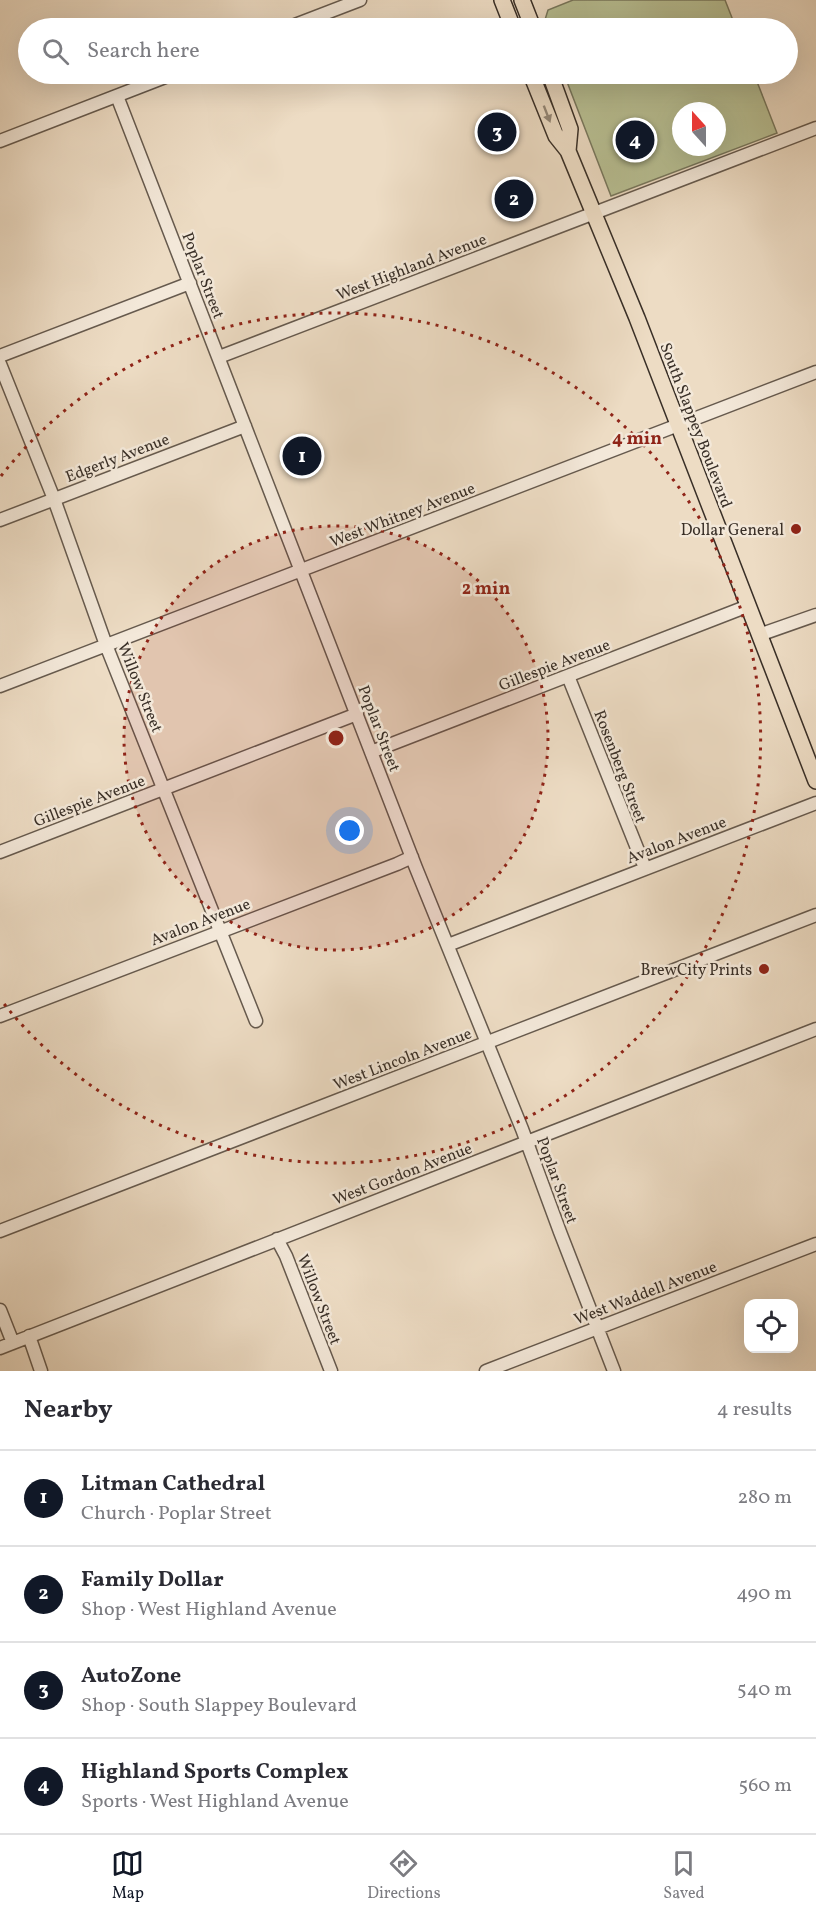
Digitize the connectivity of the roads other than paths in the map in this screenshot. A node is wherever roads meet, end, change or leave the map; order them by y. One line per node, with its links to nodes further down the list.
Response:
1 (360, 0): 4 (street)
2 (502, 0): 5 (main road)
3 (523, 1): 6 (main road); 7 (main road)
4 (312, 18)
5 (510, 18)
6 (518, 18)
7 (529, 18)
8 (148, 84): 11 (street)
9 (535, 84): 14 (main road, South Slappey Boulevard, one-way to 14)
10 (554, 84): 14 (main road, South Slappey Boulevard)
11 (117, 96): 13 (street); 16 (street, Poplar Street)
12 (816, 128): 15 (street, West Highland Avenue)
13 (0, 141)
14 (568, 151): 15 (main road, South Slappey Boulevard)
15 (594, 214): 18 (street, West Highland Avenue); 22 (main road, South Slappey Boulevard)
16 (190, 284): 17 (street); 18 (street, Poplar Street)
17 (0, 356)
18 (219, 357): 21 (street, Poplar Street)
19 (0, 364): 23 (street, Willow Street)
20 (816, 372): 22 (street, West Whitney Avenue)
21 (245, 426): 23 (street, Edgerly Avenue); 25 (street, Poplar Street)
22 (678, 426): 25 (street, West Whitney Avenue); 26 (main road, South Slappey Boulevard)
23 (54, 499): 24 (street, Edgerly Avenue); 29 (street, Willow Street)
24 (0, 520)
25 (301, 570): 29 (street, West Whitney Avenue); 32 (street, Poplar Street)
26 (748, 606): 28 (main road, South Slappey Boulevard); 30 (street, Gillespie Avenue)
27 (816, 615): 28 (street)
28 (759, 635): 34 (main road, South Slappey Boulevard)
29 (106, 645): 31 (street, West Whitney Avenue); 35 (street, Willow Street)
30 (568, 676): 33 (street, Gillespie Avenue); 39 (street, Rosenberg Street)
31 (0, 686)
32 (357, 714): 33 (street, Poplar Street); 35 (street, Gillespie Avenue)
33 (371, 752): 38 (street, Poplar Street)
34 (816, 782)
35 (165, 788): 37 (street, Gillespie Avenue); 41 (street, Willow Street)
36 (816, 802): 39 (street, Avalon Avenue)
37 (0, 852)
38 (412, 856): 41 (street, Avalon Avenue); 42 (street, Poplar Street)
39 (645, 868): 42 (street, Avalon Avenue)
40 (816, 915): 46 (street, West Lincoln Avenue)
41 (220, 932): 43 (street, Avalon Avenue); 44 (street, Willow Street)
42 (448, 945): 46 (street, Poplar Street)
43 (0, 1016)
44 (256, 1021)
45 (816, 1029): 47 (street, West Gordon Avenue)
46 (487, 1043): 47 (street, Poplar Street); 48 (street, West Lincoln Avenue)
47 (527, 1142): 49 (street, West Gordon Avenue); 52 (street, Poplar Street)
48 (0, 1231)
49 (277, 1239): 53 (street, West Gordon Avenue); 57 (street, Willow Street)
50 (816, 1244): 52 (street, West Waddell Avenue)
51 (0, 1310): 54 (street)
52 (598, 1329): 58 (street, West Waddell Avenue); 59 (street, Poplar Street)
53 (29, 1336): 54 (street, West Gordon Avenue); 56 (street)
54 (13, 1342): 55 (street, West Gordon Avenue)
55 (0, 1348)
56 (41, 1371)
57 (331, 1371)
58 (486, 1371)
59 (614, 1371)

